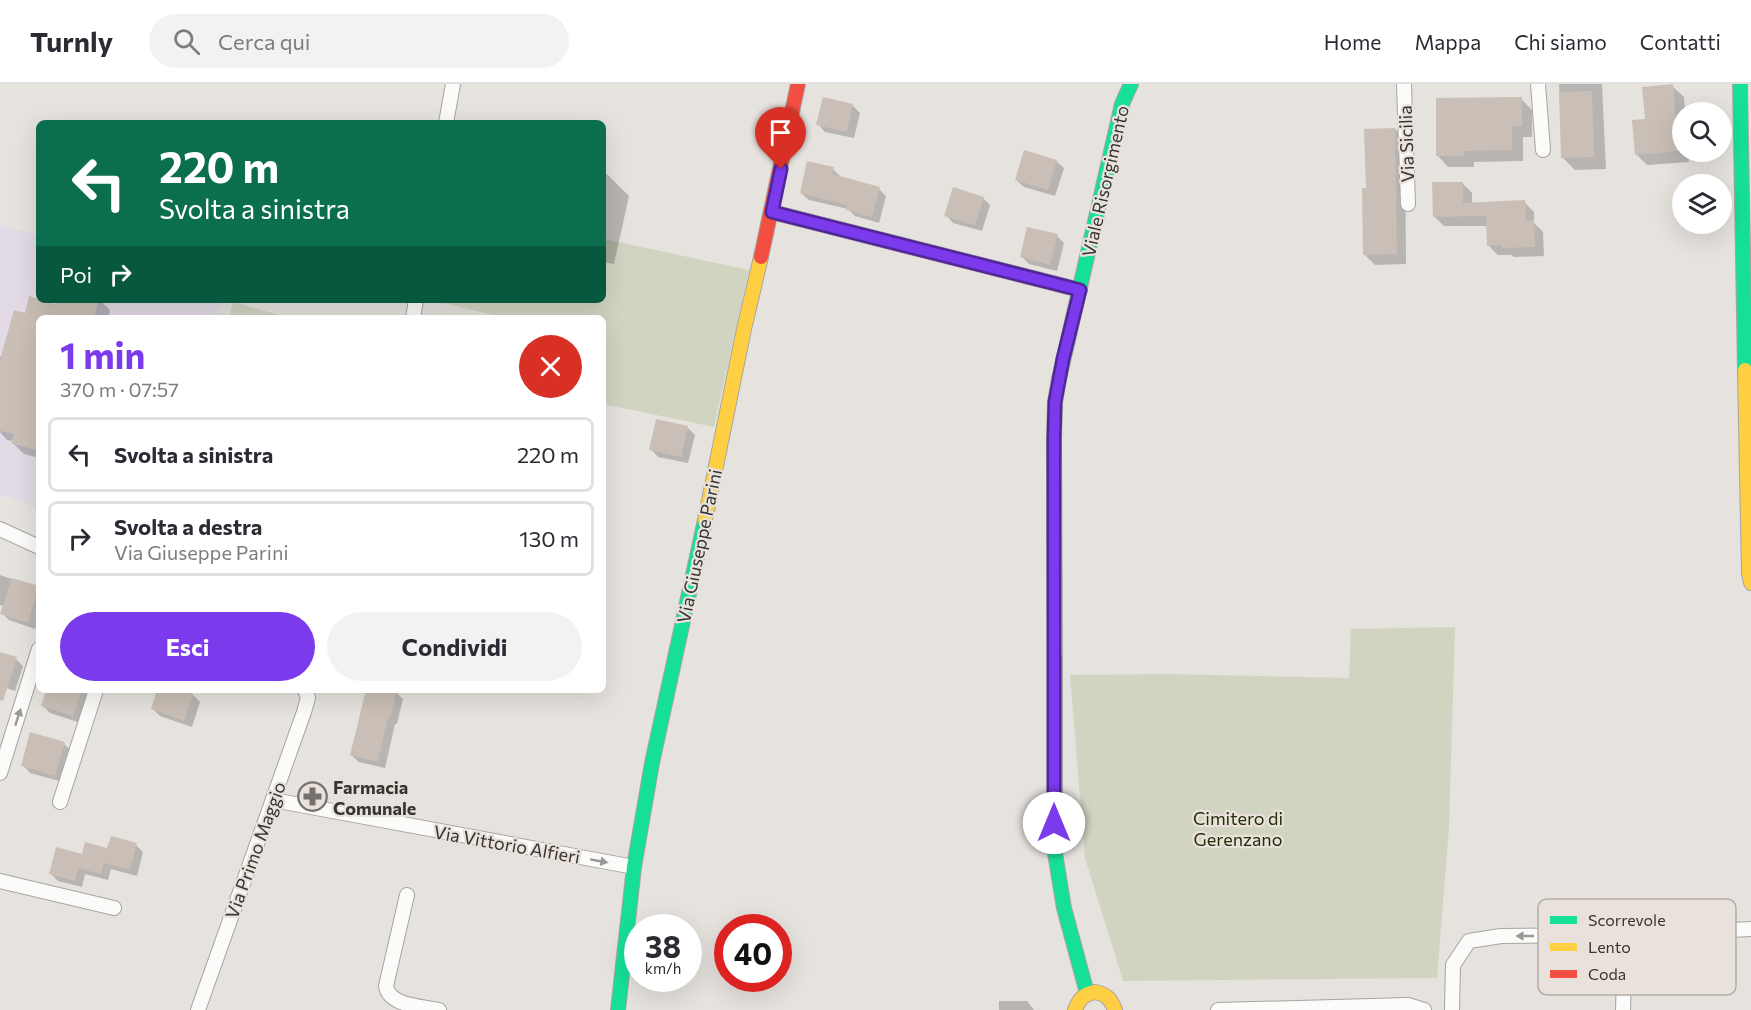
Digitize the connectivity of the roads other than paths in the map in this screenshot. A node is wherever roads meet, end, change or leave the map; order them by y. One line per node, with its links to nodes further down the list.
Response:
1 (453, 84): 7 (street)
2 (798, 84): 10 (street, Via Giuseppe Parini)
3 (1131, 84): 11 (street, Viale Risorgimento)
4 (1404, 84): 9 (street, Via Sicilia)
5 (1538, 84): 8 (street)
6 (1740, 84): 14 (street)
7 (447, 120)
8 (1543, 150)
9 (1408, 204)
10 (772, 212): 11 (street); 21 (street, Via Giuseppe Parini)
11 (1080, 290): 28 (street, Viale Risorgimento)
12 (0, 529): 13 (street)
13 (36, 546)
14 (1751, 583)
15 (36, 659): 18 (street, one-way to 15)
16 (95, 693): 20 (street)
17 (306, 693): 19 (street, Via Primo Maggio)
18 (0, 773)
19 (273, 800): 21 (street, Via Vittorio Alfieri, one-way to 21); 30 (street, Via Primo Maggio)
20 (60, 802)
21 (634, 867): 32 (street, Via Giuseppe Parini)
22 (0, 881): 24 (street)
23 (407, 895): 31 (street)
24 (114, 908)
25 (1751, 928): 26 (street)
26 (1736, 929)
27 (1538, 936): 37 (street, one-way to 37)
28 (1087, 993): 33 (street); 34 (street)
29 (1623, 995): 38 (street)
30 (198, 1010)
31 (439, 1010)
32 (618, 1010)
33 (1075, 1010)
34 (1115, 1010)
35 (1218, 1010): 36 (street)
36 (1424, 1010)
37 (1452, 1010)
38 (1623, 1010)

